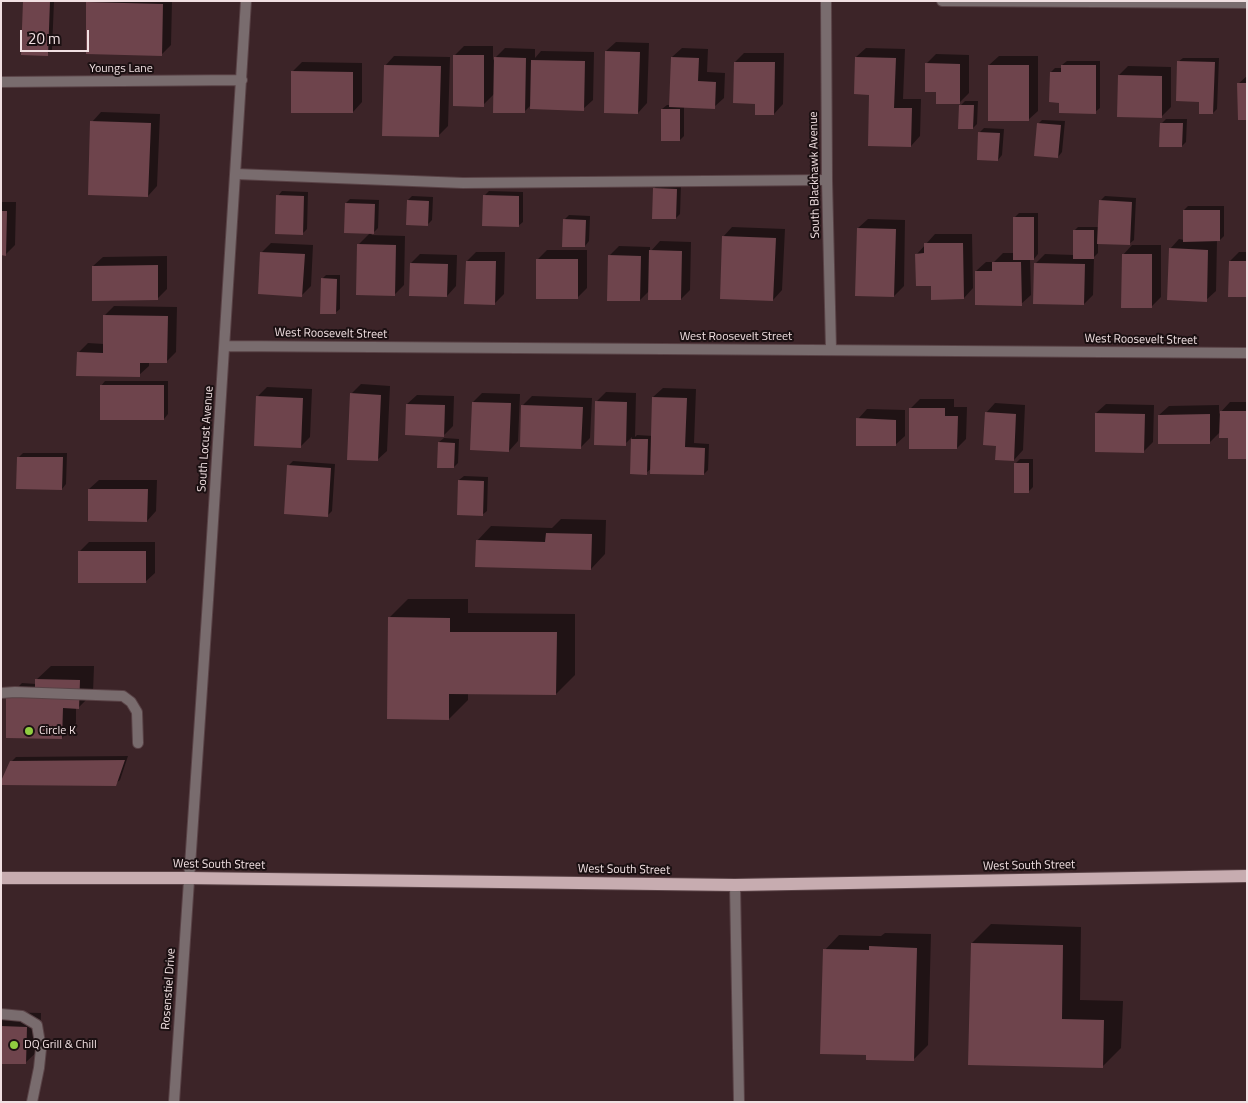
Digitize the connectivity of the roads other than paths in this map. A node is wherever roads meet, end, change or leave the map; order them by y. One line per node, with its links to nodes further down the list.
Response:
1 (246, 1): 5 (street, South Locust Avenue)
2 (826, 1): 8 (street, South Blackhawk Avenue)
3 (942, 1): 4 (street)
4 (1247, 3)
5 (242, 80): 6 (street, Youngs Lane); 7 (street, South Locust Avenue)
6 (1, 82)
7 (236, 174): 8 (street); 9 (street, South Locust Avenue)
8 (827, 180): 10 (street, South Blackhawk Avenue)
9 (225, 346): 10 (street, West Roosevelt Street); 16 (street, South Locust Avenue)
10 (831, 349): 11 (street, West Roosevelt Street)
11 (1247, 353)
12 (1, 693): 13 (street)
13 (138, 743)
14 (1247, 876): 17 (main road, West South Street)
15 (1, 878): 16 (main road, West South Street)
16 (188, 878): 17 (main road, West South Street); 20 (street, Rosenstiel Drive)
17 (735, 885): 21 (street)
18 (1, 1014): 19 (street)
19 (32, 1102)
20 (174, 1102)
21 (739, 1102)

